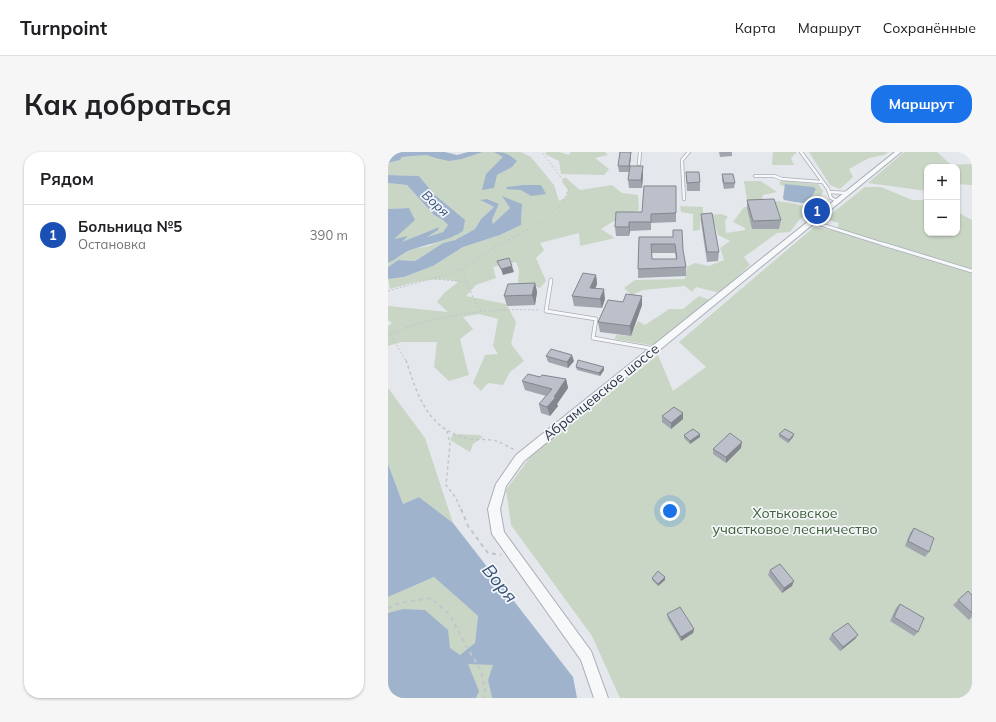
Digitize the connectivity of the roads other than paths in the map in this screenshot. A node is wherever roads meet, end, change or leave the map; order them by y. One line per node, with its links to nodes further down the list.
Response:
1 (640, 152): 5 (lane)
2 (689, 152): 10 (lane)
3 (801, 152): 7 (lane)
4 (898, 152): 9 (street, Абрамцевское шоссе)
5 (639, 164)
6 (755, 176): 7 (lane)
7 (822, 182): 8 (lane)
8 (829, 192): 9 (lane); 11 (lane)
9 (847, 193): 11 (street, Абрамцевское шоссе)
10 (684, 198)
11 (837, 201): 12 (street, Абрамцевское шоссе)
12 (813, 222): 13 (lane); 15 (street, Абрамцевское шоссе)
13 (972, 271)
14 (551, 280): 15 (lane)
15 (655, 349): 16 (street, Абрамцевское шоссе)
16 (601, 698)

